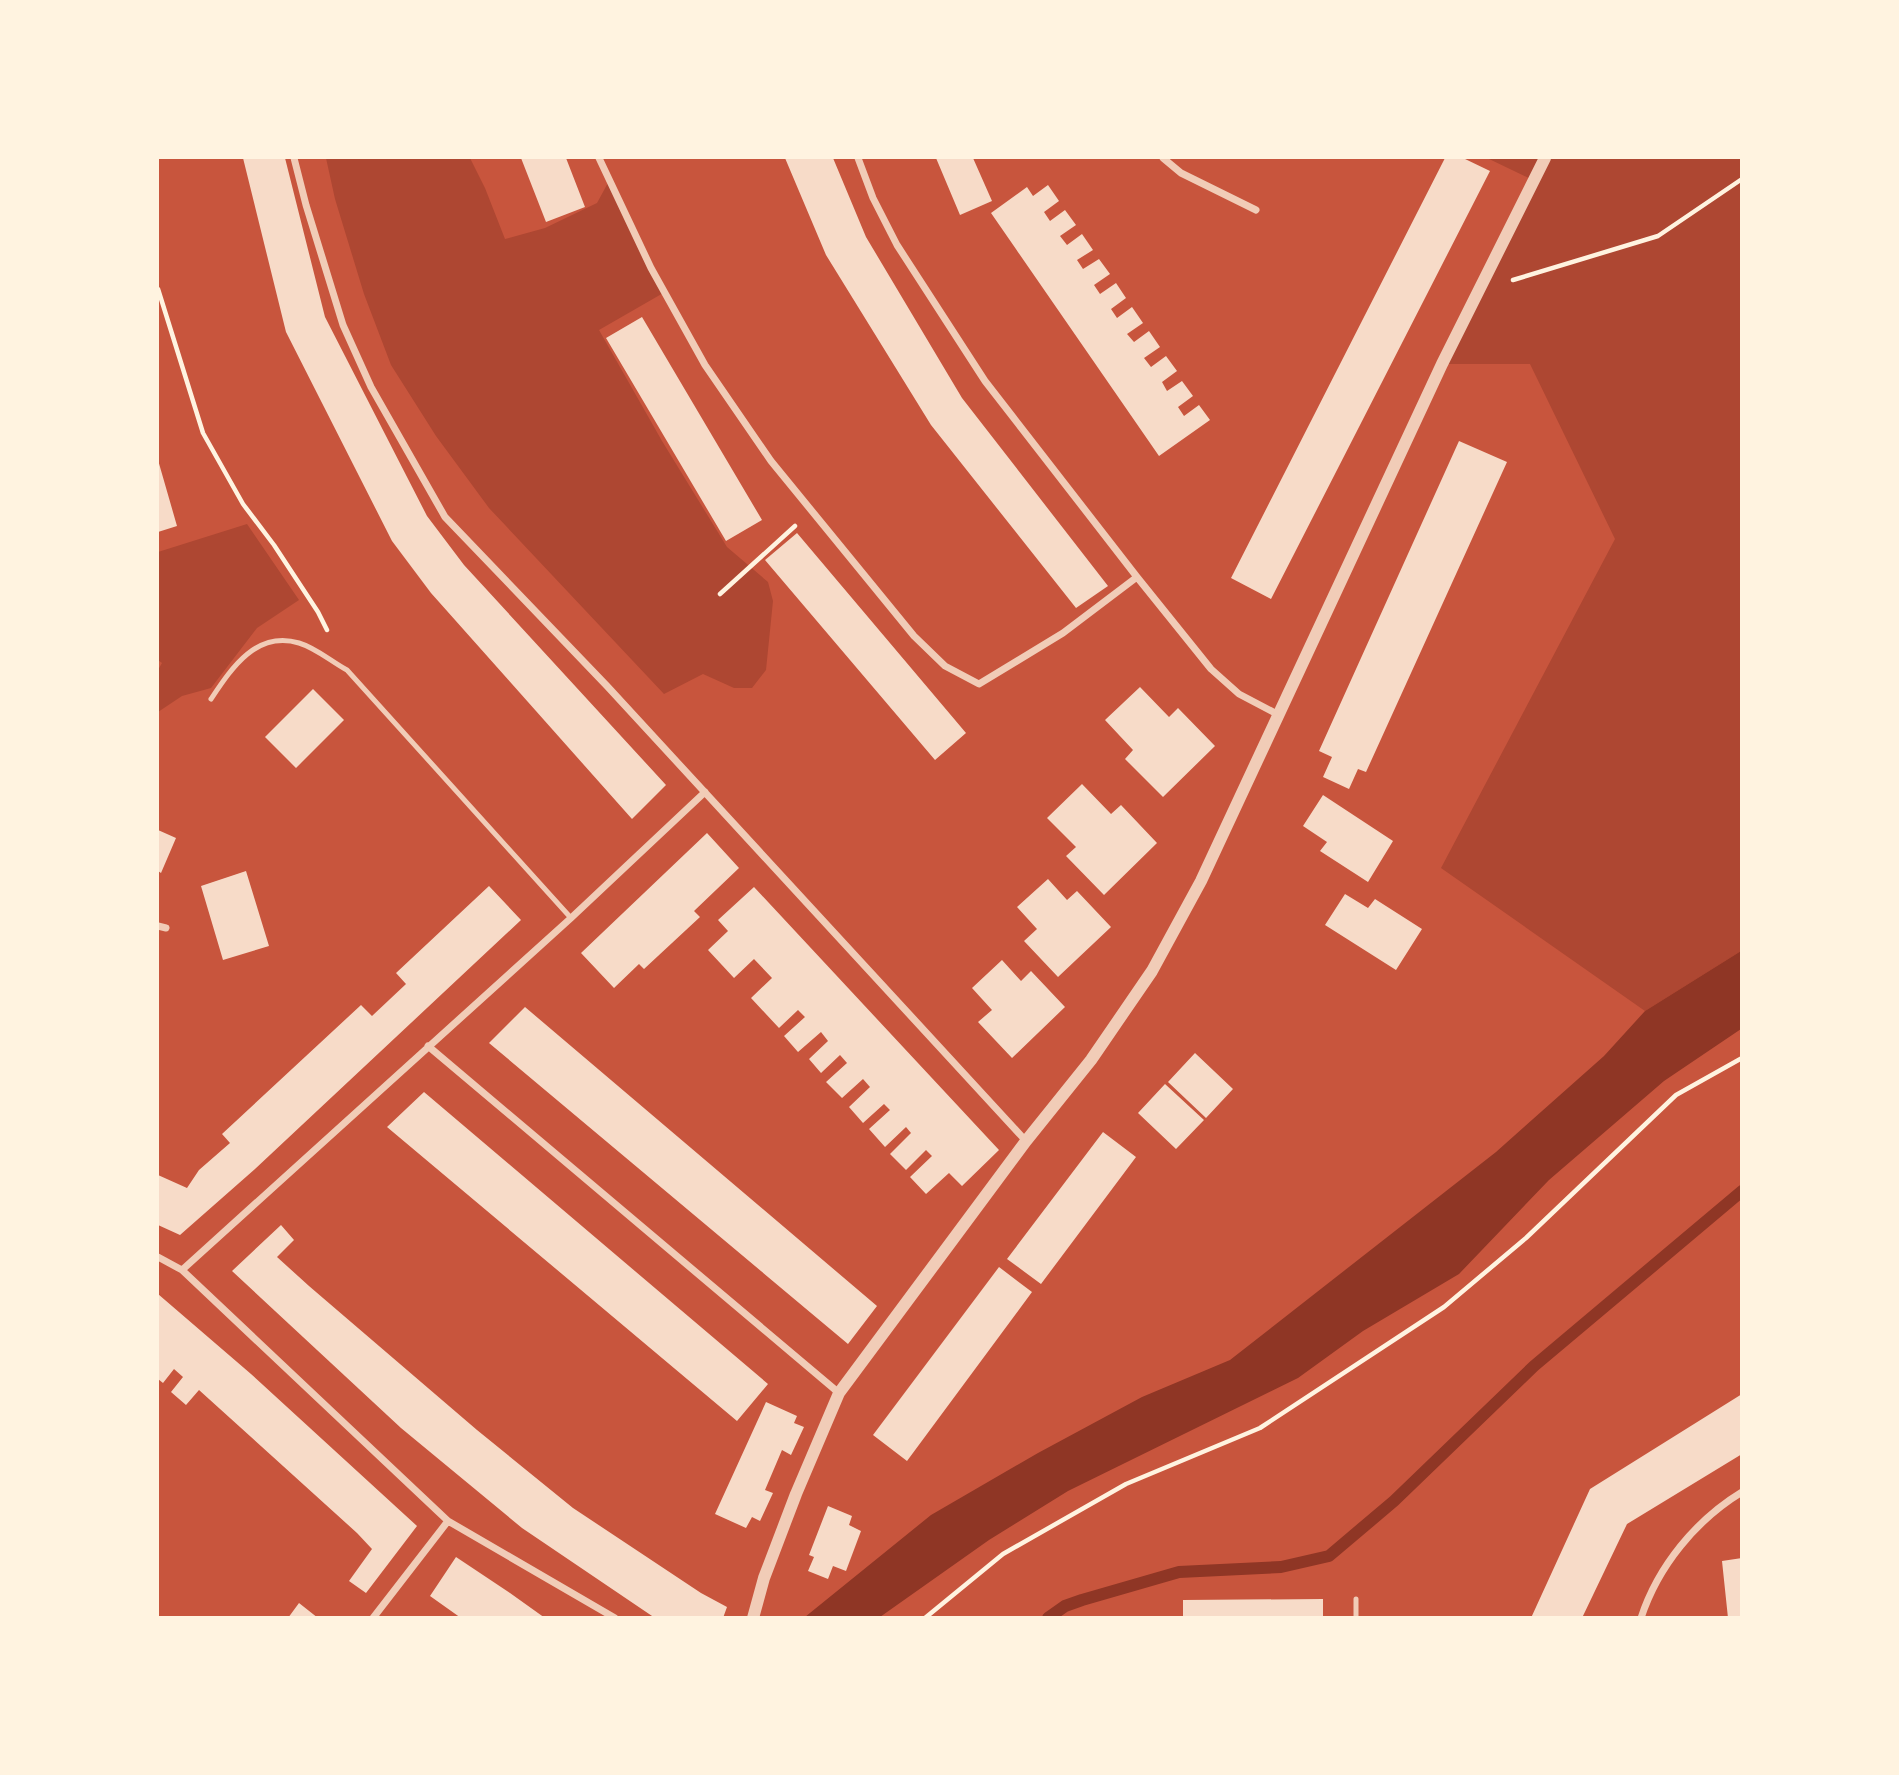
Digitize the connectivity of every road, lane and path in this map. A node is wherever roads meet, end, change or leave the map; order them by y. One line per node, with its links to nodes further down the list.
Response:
1 (294, 158): 16 (street)
2 (599, 158): 10 (street)
3 (858, 158): 11 (street)
4 (1164, 158): 7 (street)
5 (1545, 158): 9 (street)
6 (1741, 180): 9 (path)
7 (1256, 210)
8 (158, 289): 13 (path)
9 (1479, 290): 15 (street)
10 (811, 511): 11 (street); 12 (path)
11 (1137, 577): 15 (street)
12 (720, 594)
13 (347, 670): 14 (lane); 17 (lane)
14 (211, 699)
15 (1277, 715): 22 (street)
16 (705, 792): 17 (street); 22 (street)
17 (571, 918): 20 (street)
18 (158, 926): 19 (street)
19 (166, 928)
20 (428, 1046): 24 (street); 25 (street)
21 (1741, 1058): 32 (path)
22 (1026, 1141): 25 (street)
23 (158, 1257): 24 (street)
24 (182, 1270): 27 (street)
25 (839, 1393): 31 (street)
26 (1741, 1492): 34 (street)
27 (448, 1521): 29 (street); 30 (street)
28 (1356, 1598): 33 (lane)
29 (373, 1618)
30 (615, 1618)
31 (753, 1618)
32 (925, 1618)
33 (1356, 1618)
34 (1642, 1618)

